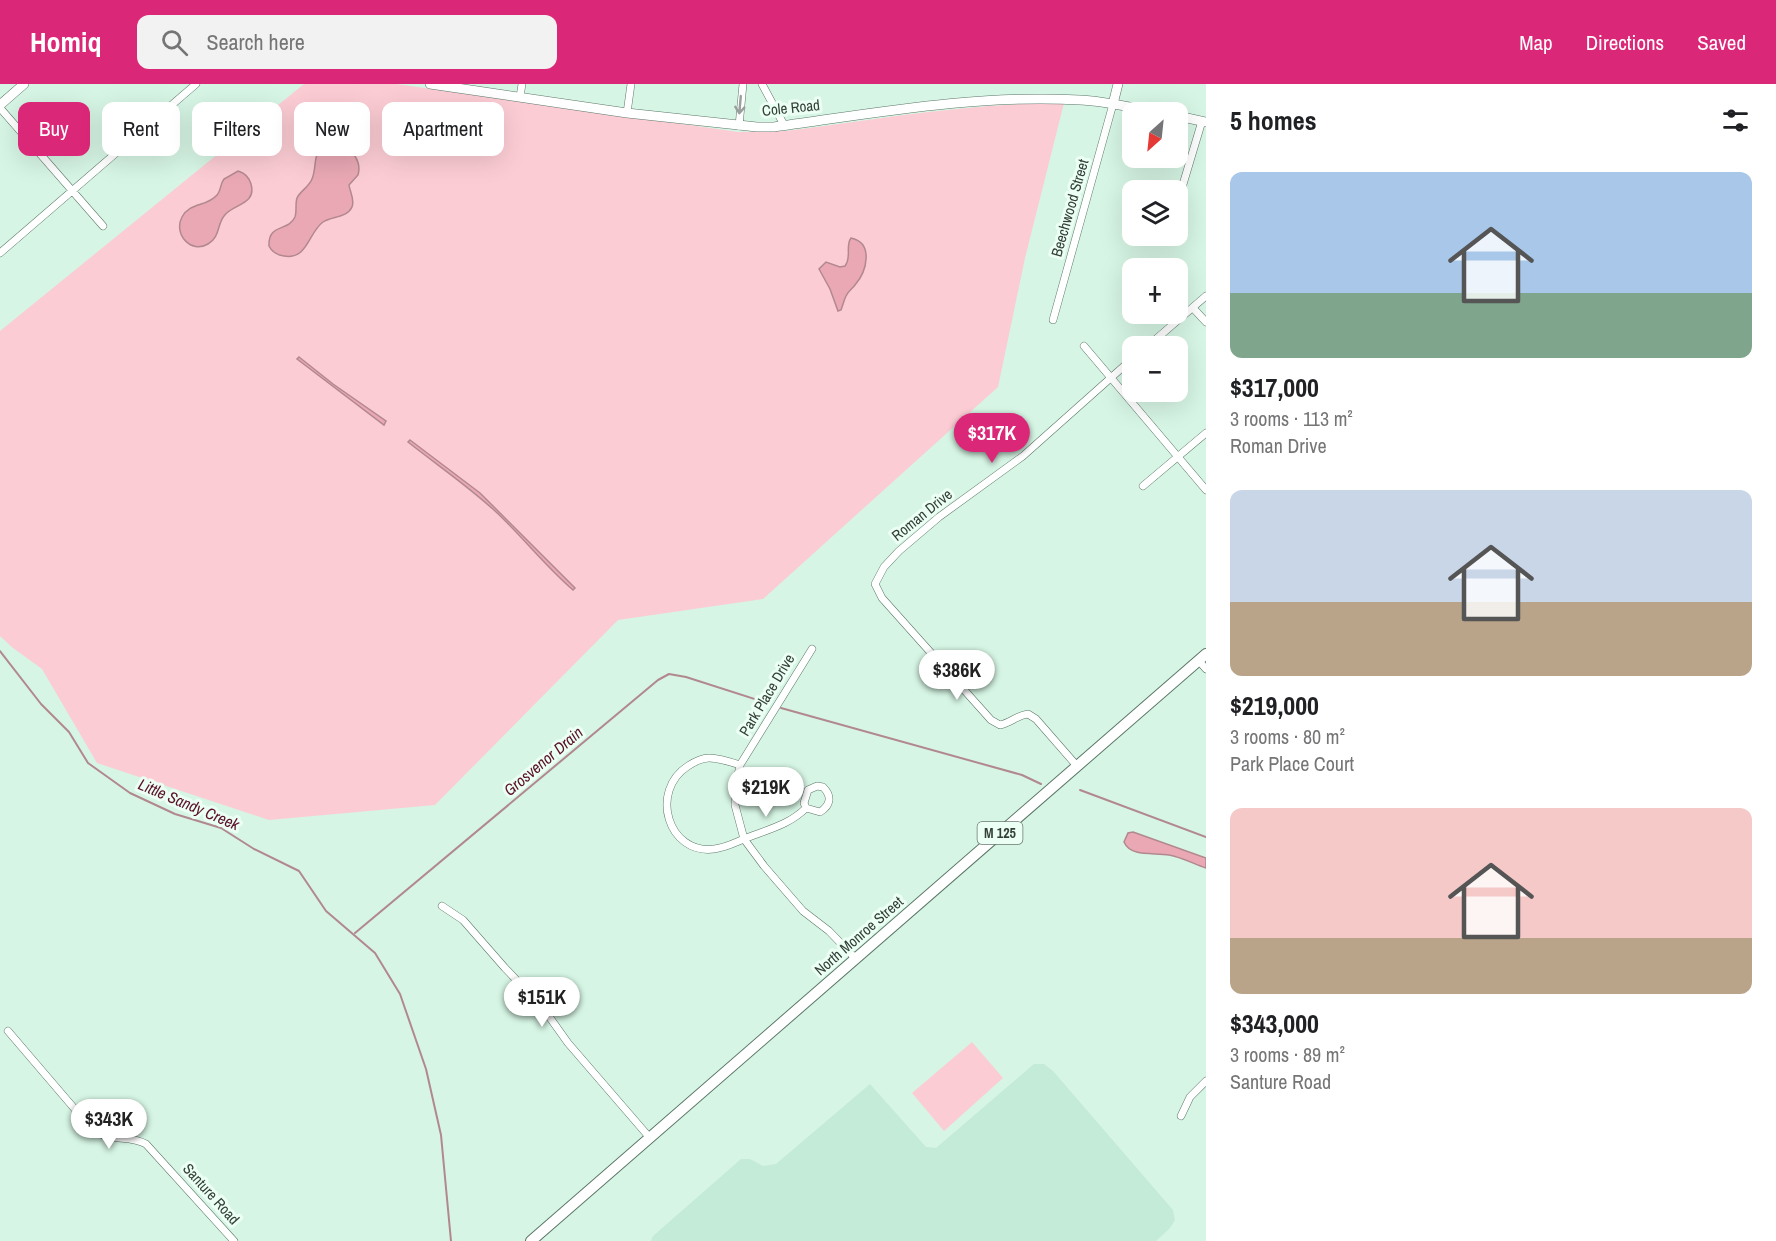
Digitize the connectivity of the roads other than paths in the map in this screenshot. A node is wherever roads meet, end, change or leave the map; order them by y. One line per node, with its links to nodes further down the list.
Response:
1 (24, 84): 11 (street)
2 (196, 84): 19 (street)
3 (429, 84): 9 (street, Cole Road)
4 (522, 84): 9 (street)
5 (631, 84): 13 (street)
6 (743, 84): 17 (street, one-way to 17)
7 (762, 84): 16 (street)
8 (1118, 84): 10 (street)
9 (520, 97): 13 (street, Cole Road)
10 (1113, 104): 12 (street, Cole Road); 16 (street, Cole Road); 24 (street, Beechwood Street)
11 (0, 106): 19 (street)
12 (1122, 106)
13 (627, 113): 17 (street, Cole Road)
14 (1188, 118): 15 (street)
15 (1204, 121): 18 (street)
16 (784, 125): 17 (street, Cole Road)
17 (738, 126)
18 (1185, 180)
19 (72, 191): 20 (street); 21 (street)
20 (103, 226)
21 (0, 253)
22 (1206, 296): 23 (street)
23 (1193, 308): 25 (street); 26 (street)
24 (1053, 320)
25 (1206, 322)
26 (1160, 336)
27 (1084, 346): 29 (street)
28 (1122, 369): 29 (street, Roman Drive)
29 (1110, 379): 31 (street); 37 (street, Roman Drive)
30 (1206, 434): 31 (street)
31 (1178, 458): 32 (street); 33 (street)
32 (1143, 486)
33 (1206, 490)
34 (812, 648): 36 (street, Park Place Drive)
35 (1204, 661): 37 (main road, North Monroe Street / M 125)
36 (740, 765): 39 (street, Park Place Drive); 39 (street)
37 (1077, 766): 41 (main road, North Monroe Street / M 125)
38 (806, 808): 39 (street)
39 (744, 839): 41 (street, Park Place Drive)
40 (442, 906): 45 (street)
41 (856, 959): 45 (main road, North Monroe Street / M 125)
42 (8, 1032): 47 (street, Santure Road)
43 (1206, 1081): 44 (street)
44 (1181, 1116)
45 (650, 1138): 46 (main road, North Monroe Street / M 125)
46 (538, 1239)
47 (234, 1241)

